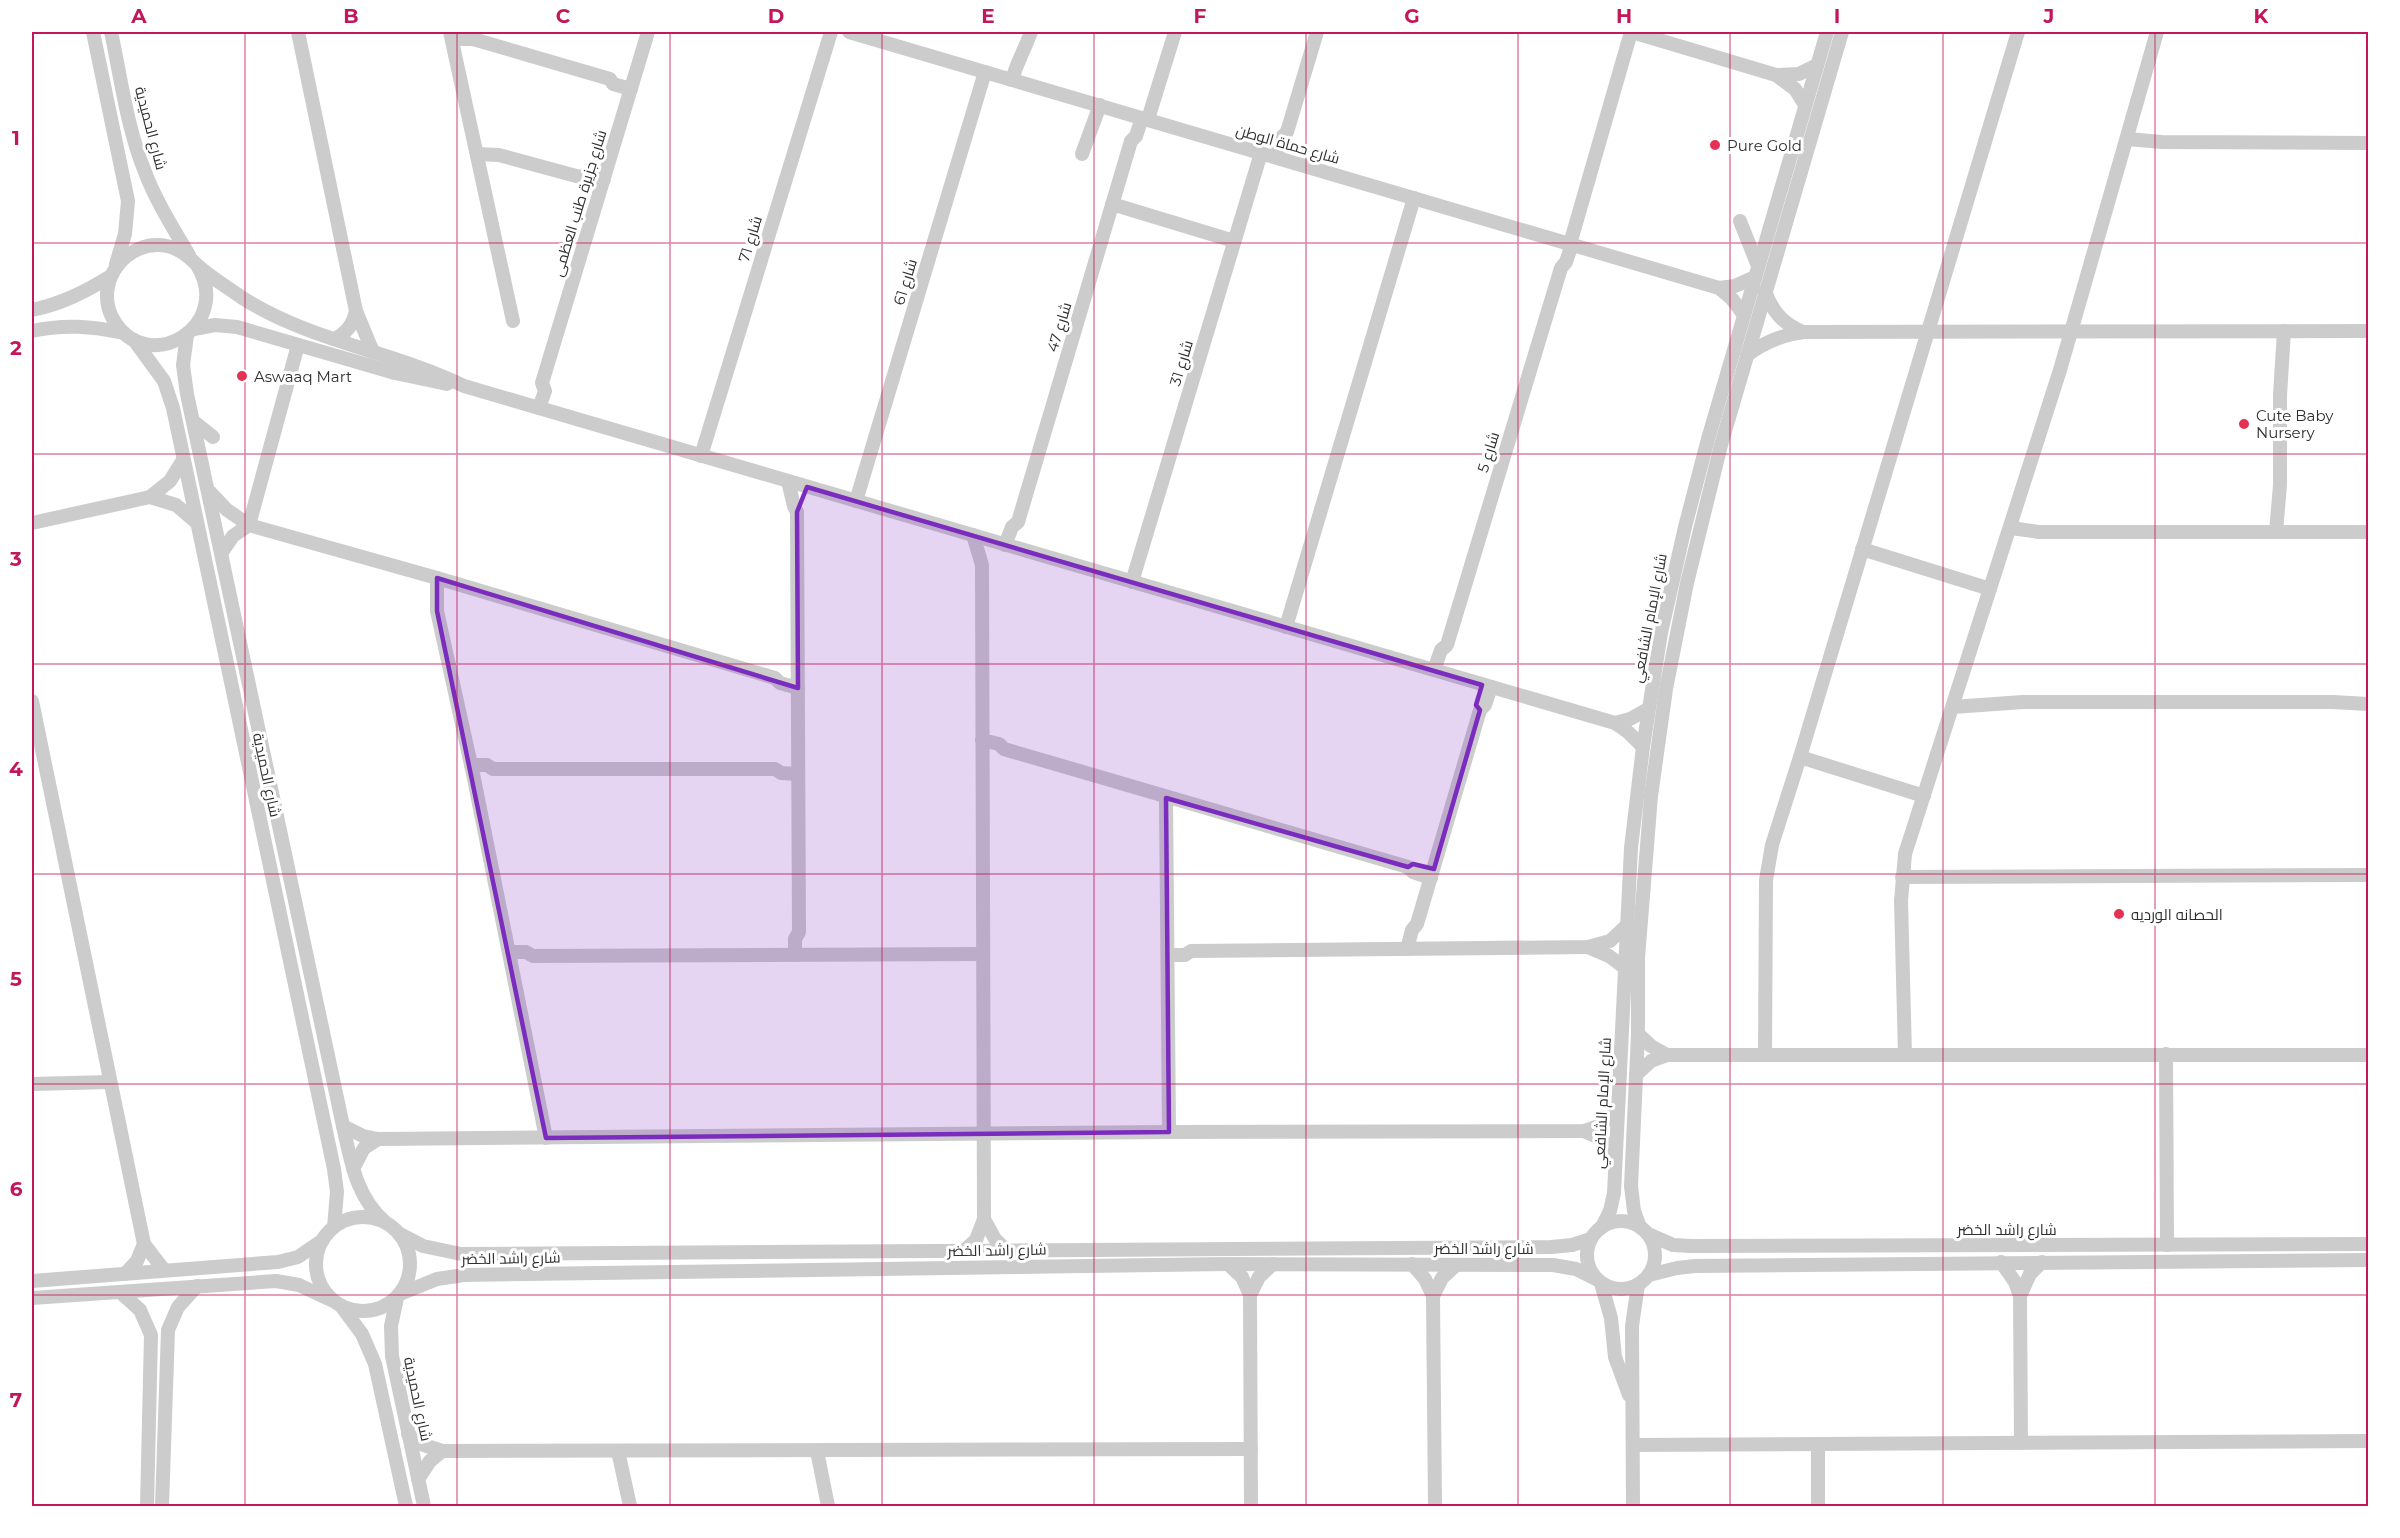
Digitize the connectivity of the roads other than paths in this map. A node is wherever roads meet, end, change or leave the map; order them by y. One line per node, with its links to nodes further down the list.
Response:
1 (93, 32): 37 (street)
2 (111, 32): 36 (street, شارع الحميدية)
3 (298, 32): 42 (street)
4 (648, 32): 20 (street, شارع جزيرة طنب العظمى)
5 (831, 32): 61 (street, شارع 71)
6 (849, 32): 17 (street, شارع حماة الوطن)
7 (1031, 32): 19 (street)
8 (1175, 32): 23 (street, شارع 47)
9 (1317, 32): 29 (street)
10 (1633, 32): 18 (street); 35 (street, شارع 5)
11 (1827, 32): 16 (street, شارع الإمام الشافعي)
12 (1842, 32): 40 (street, شارع الإمام الشافعي)
13 (2018, 32): 50 (street)
14 (2157, 32): 24 (street)
15 (451, 35): 20 (street); 27 (street)
16 (1817, 65): 18 (street); 22 (street, شارع الإمام الشافعي)
17 (985, 72): 19 (street, شارع حماة الوطن); 67 (street, شارع 61)
18 (1776, 75): 22 (street)
19 (1016, 81): 21 (street, شارع حماة الوطن)
20 (632, 85): 30 (street, شارع جزيرة طنب العظمى)
21 (1100, 105): 23 (street, شارع حماة الوطن); 28 (street)
22 (1805, 105): 38 (street, شارع الإمام الشافعي)
23 (1141, 118): 26 (street, شارع حماة الوطن); 32 (street, شارع 47)
24 (2127, 139): 25 (street); 47 (street)
25 (2368, 143)
26 (1261, 153): 29 (street, شارع حماة الوطن); 34 (street, شارع 31)
27 (477, 154): 30 (street); 44 (street)
28 (1082, 154)
29 (1280, 158): 31 (street, شارع حماة الوطن)
30 (602, 183): 58 (street, شارع جزيرة طنب العظمى)
31 (1414, 198): 35 (street, شارع حماة الوطن); 84 (street)
32 (1112, 204): 34 (street); 77 (street, شارع 47)
33 (1740, 221): 38 (street)
34 (1234, 241): 82 (street, شارع 31)
35 (1568, 243): 39 (street, شارع حماة الوطن); 85 (street, شارع 5)
36 (194, 262): 37 (street); 49 (street); 53 (street)
37 (113, 272): 41 (street); 52 (street)
38 (1756, 272): 39 (street); 43 (street, شارع الإمام الشافعي)
39 (1719, 288): 43 (street, شارع حماة الوطن)
40 (1765, 290): 51 (street); 56 (street, شارع الإمام الشافعي)
41 (32, 310)
42 (356, 311): 53 (street); 55 (street)
43 (1744, 315): 93 (street, شارع الإمام الشافعي)
44 (513, 321)
45 (2368, 330): 48 (street)
46 (32, 331): 52 (street)
47 (2071, 331): 48 (street); 50 (street); 72 (street)
48 (2280, 331): 73 (street)
49 (190, 332): 52 (street); 54 (street); 59 (street, شارع الحميدية)
50 (1928, 332): 51 (street); 78 (street)
51 (1805, 333): 56 (street)
52 (129, 336): 62 (street, شارع الحميدية)
53 (334, 339): 55 (street)
54 (298, 345): 57 (street); 71 (street)
55 (373, 352): 57 (street)
56 (1747, 356): 113 (street, شارع الإمام الشافعي)
57 (464, 386): 58 (street)
58 (534, 407): 61 (street)
59 (193, 421): 60 (street); 65 (street, شارع الحميدية)
60 (213, 437)
61 (701, 456): 63 (street)
62 (183, 459): 66 (street); 70 (street, شارع الحميدية)
63 (788, 481): 64 (street); 68 (street)
64 (807, 487): 67 (street); 68 (street)
65 (208, 490): 71 (street); 79 (street, شارع الحميدية)
66 (150, 497): 69 (street); 70 (street)
67 (856, 501): 75 (street)
68 (797, 512): 86 (street)
69 (32, 522)
70 (197, 524): 133 (street, شارع الحميدية)
71 (249, 525): 79 (street); 81 (street)
72 (2011, 528): 73 (street); 83 (street)
73 (2280, 532): 74 (street)
74 (2368, 532)
75 (973, 535): 76 (street); 80 (street)
76 (991, 541): 77 (street); 80 (street)
77 (1010, 546): 82 (street)
78 (1862, 549): 83 (street); 97 (street)
79 (222, 552): 123 (street, شارع الحميدية)
80 (982, 565): 95 (street)
81 (437, 578): 86 (street); 99 (street)
82 (1132, 582): 84 (street)
83 (1990, 589): 90 (street)
84 (1286, 627): 85 (street)
85 (1439, 672): 87 (street)
86 (798, 683): 98 (street)
87 (1486, 686): 94 (street); 102 (street)
88 (2368, 698): 91 (street)
89 (32, 701): 120 (street)
90 (1954, 702): 91 (street); 100 (street)
91 (2333, 702): 92 (street)
92 (2368, 704)
93 (1648, 709): 94 (street); 96 (street, شارع الإمام الشافعي)
94 (1615, 723): 96 (street)
95 (982, 744): 101 (street); 109 (street)
96 (1643, 747): 105 (street, شارع الإمام الشافعي)
97 (1800, 757): 100 (street); 116 (street)
98 (797, 769): 99 (street); 110 (street)
99 (472, 770): 111 (street)
100 (1924, 796): 104 (street)
101 (1166, 798): 102 (street); 108 (street)
102 (1432, 873): 107 (street)
103 (2368, 875): 104 (street)
104 (1902, 877): 117 (street)
105 (1626, 926): 106 (street); 112 (street, شارع الإمام الشافعي)
106 (1588, 947): 107 (street); 112 (street)
107 (1412, 949): 108 (street)
108 (1168, 950): 125 (street)
109 (983, 954): 110 (street); 126 (street)
110 (799, 955): 111 (street)
111 (510, 957): 127 (street)
112 (1626, 968): 122 (street, شارع الإمام الشافعي)
113 (1638, 1034): 115 (street); 119 (street, شارع الإمام الشافعي)
114 (2166, 1054): 117 (street); 118 (street); 141 (street)
115 (1667, 1055): 116 (street); 119 (street)
116 (1765, 1055): 117 (street)
117 (1905, 1055)
118 (2368, 1055)
119 (1636, 1075): 135 (street, شارع الإمام الشافعي)
120 (109, 1078): 121 (street); 139 (street)
121 (32, 1084)
122 (1617, 1110): 124 (street); 129 (street, شارع الإمام الشافعي)
123 (343, 1126): 128 (street); 130 (street, شارع الحميدية)
124 (1584, 1131): 125 (street); 129 (street)
125 (1169, 1132): 126 (street)
126 (984, 1134): 127 (street); 131 (street)
127 (546, 1138): 128 (street)
128 (378, 1139): 130 (street)
129 (1615, 1151): 134 (street, شارع الإمام الشافعي)
130 (352, 1169): 132 (street, شارع الحميدية)
131 (984, 1219): 142 (street); 143 (street)
132 (385, 1222): 133 (street); 136 (street)
133 (334, 1227): 138 (street)
134 (1602, 1227): 135 (street); 137 (street)
135 (1644, 1230): 141 (street, شارع راشد الخضر); 153 (street)
136 (400, 1234): 142 (street, شارع راشد الخضر); 160 (street)
137 (1591, 1239): 143 (street, شارع راشد الخضر); 155 (street)
138 (323, 1240): 151 (street); 164 (street)
139 (144, 1244): 151 (street); 152 (street)
140 (2368, 1244): 141 (street, شارع راشد الخضر)
141 (2167, 1245)
142 (965, 1250): 143 (street, شارع راشد الخضر)
143 (1006, 1250)
144 (2368, 1260): 146 (street)
145 (2001, 1262): 146 (street); 153 (street); 162 (street)
146 (2042, 1262): 162 (street)
147 (1228, 1264): 148 (street, شارع راشد الخضر); 159 (street); 160 (street, شارع راشد الخضر)
148 (1274, 1264): 149 (street, شارع راشد الخضر); 159 (street)
149 (1412, 1264): 150 (street, شارع راشد الخضر); 161 (street)
150 (1456, 1265): 155 (street, شارع راشد الخضر); 161 (street)
151 (164, 1270): 152 (street)
152 (125, 1274): 154 (street)
153 (1649, 1275): 156 (street)
154 (32, 1281)
155 (1599, 1281): 156 (street); 165 (street)
156 (1638, 1285): 165 (street)
157 (197, 1286): 158 (street); 164 (street); 172 (street)
158 (120, 1292): 163 (street); 169 (street)
159 (1250, 1294): 173 (street)
160 (398, 1296): 164 (street); 166 (street, شارع الحميدية)
161 (1433, 1296): 185 (street)
162 (2020, 1296): 168 (street)
163 (32, 1298)
164 (337, 1303): 180 (street)
165 (1632, 1412): 171 (street)
166 (408, 1434): 174 (street); 177 (street, شارع الحميدية)
167 (2368, 1442): 168 (street)
168 (2021, 1443): 170 (street)
169 (149, 1444): 172 (street); 178 (street)
170 (1818, 1444): 171 (street); 187 (street)
171 (1633, 1445): 186 (street)
172 (164, 1447): 179 (street)
173 (1251, 1449): 176 (street); 184 (street)
174 (442, 1451): 175 (street); 177 (street)
175 (618, 1451): 176 (street); 182 (street)
176 (817, 1451): 183 (street)
177 (418, 1479): 181 (street, شارع الحميدية)
178 (147, 1506)
179 (162, 1506)
180 (406, 1506)
181 (424, 1506)
182 (630, 1506)
183 (828, 1506)
184 (1251, 1506)
185 (1435, 1506)
186 (1633, 1506)
187 (1818, 1506)

